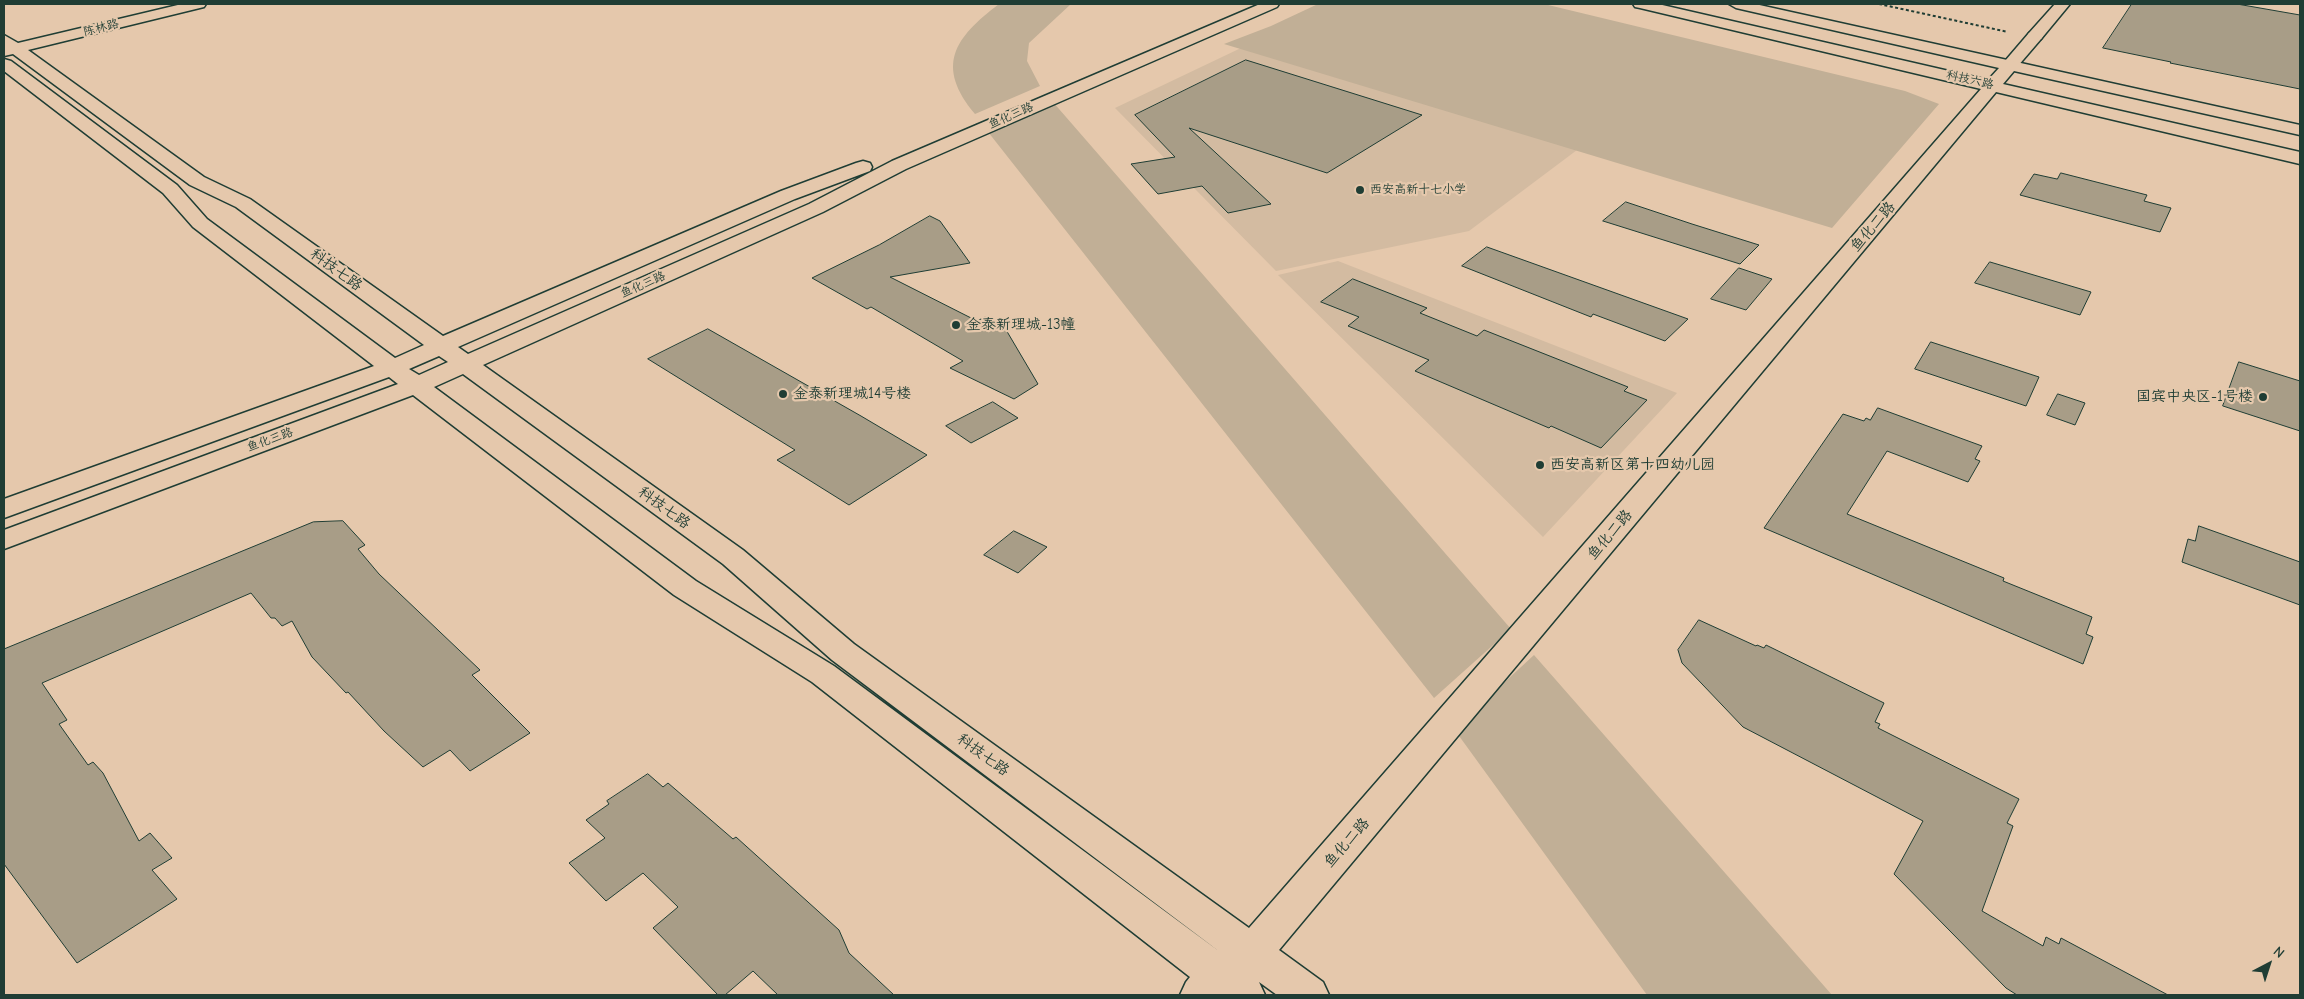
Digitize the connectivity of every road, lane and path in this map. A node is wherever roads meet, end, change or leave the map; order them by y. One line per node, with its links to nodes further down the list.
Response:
1 (198, 4): 9 (street, 陈林路)
2 (1229, 4): 14 (street, 鱼化三路)
3 (1272, 4): 15 (street, 鱼化三路)
4 (1640, 4): 11 (street, 科技六路)
5 (1736, 4): 10 (street, 科技六路)
6 (1879, 4): 8 (path)
7 (2063, 4): 10 (street, 鱼化二路)
8 (2008, 32)
9 (7, 51): 16 (street, 科技七路); 18 (street)
10 (2011, 64): 11 (street, 鱼化二路); 12 (street, 科技六路)
11 (1993, 86): 13 (street, 科技六路); 24 (street, 鱼化二路)
12 (2300, 130)
13 (2300, 158)
14 (538, 304): 15 (street); 16 (street, 鱼化三路)
15 (563, 321): 17 (street, 鱼化三路)
16 (442, 347): 17 (street, 科技七路); 18 (street, 鱼化三路)
17 (466, 364): 19 (street, 鱼化三路); 24 (street, 科技七路)
18 (392, 368): 19 (street); 20 (street, 鱼化三路)
19 (417, 385): 21 (street, 鱼化三路); 25 (street)
20 (271, 412): 21 (street); 22 (street, 鱼化三路)
21 (287, 434): 23 (street, 鱼化三路)
22 (4, 509)
23 (4, 540)
24 (1252, 954): 25 (street, 鱼化二路); 27 (street, 科技七路)
25 (1209, 985): 26 (street)
26 (1245, 995)
27 (1309, 995)

